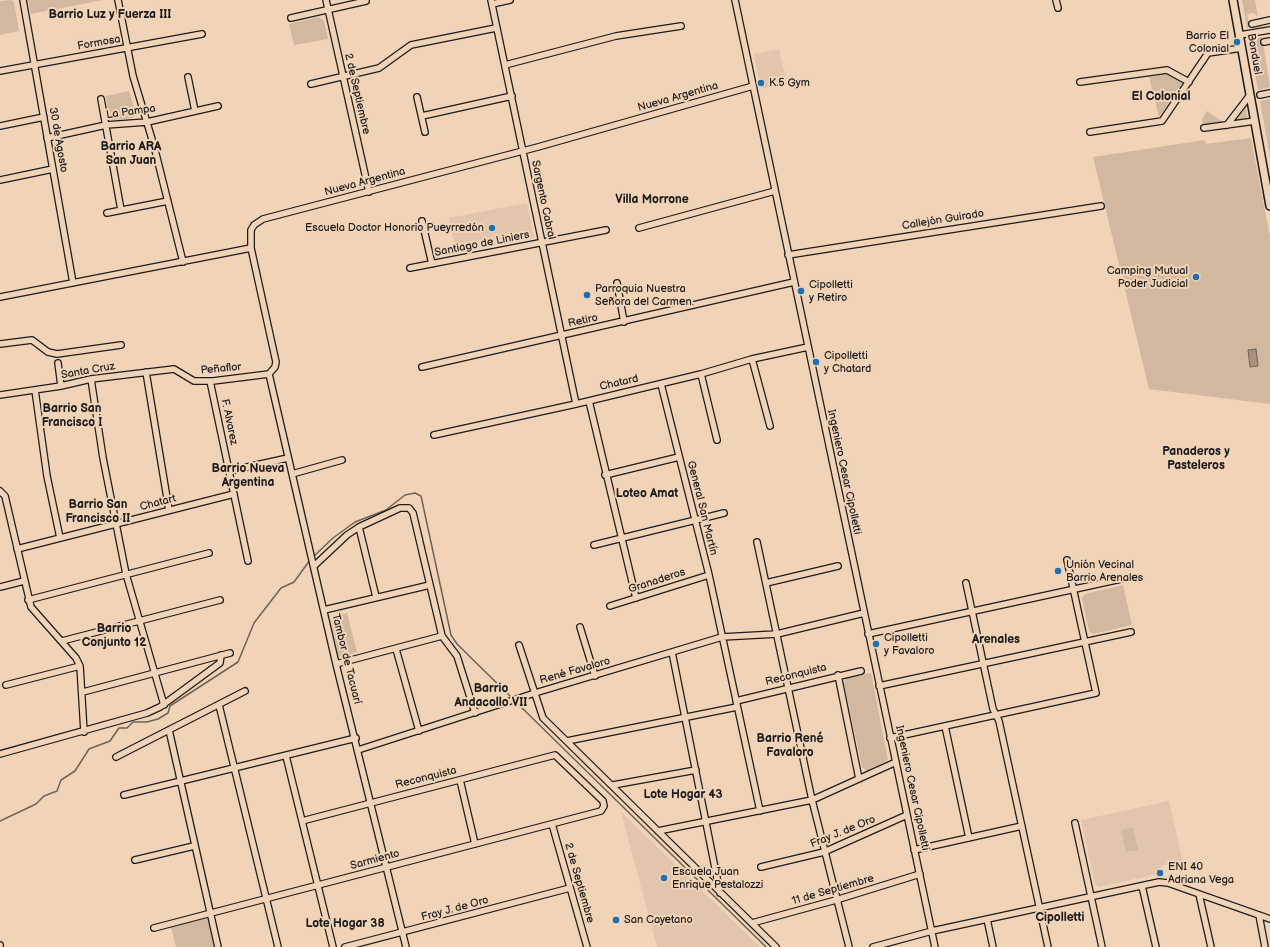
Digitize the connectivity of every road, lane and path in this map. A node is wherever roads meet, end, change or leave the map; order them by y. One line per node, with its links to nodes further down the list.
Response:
1 (23, 0): 22 (street, 30 de Agosto)
2 (118, 0): 20 (street)
3 (326, 0): 11 (street, 2 de Septiembre)
4 (510, 0): 9 (street)
5 (735, 0): 30 (street, Ingeniero Cesar Cipolletti)
6 (1056, 0): 10 (street)
7 (1233, 0): 19 (main road, Bonduel)
8 (366, 1): 11 (street)
9 (492, 2): 16 (street, Sargento Cabral)
10 (1058, 8)
11 (328, 9): 12 (street); 26 (street, 2 de Septiembre)
12 (291, 18)
13 (1270, 20): 14 (street)
14 (1252, 24)
15 (681, 26): 23 (street)
16 (496, 28): 23 (street, Sargento Cabral); 26 (street)
17 (1270, 30): 19 (street)
18 (202, 34): 20 (street, Formosa)
19 (1240, 35): 21 (main road, Bonduel)
20 (128, 48): 22 (street, Formosa); 42 (street)
21 (1242, 48): 28 (street); 32 (main road, Bonduel)
22 (34, 65): 24 (street, Formosa); 40 (street, 30 de Agosto)
23 (505, 65): 34 (street, Sargento Cabral)
24 (0, 71)
25 (188, 77): 38 (street)
26 (344, 77): 29 (street); 54 (street, 2 de Septiembre)
27 (1080, 82): 28 (street)
28 (1189, 82): 48 (street)
29 (311, 84)
30 (753, 86): 50 (street, Nueva Argentina); 53 (street, Ingeniero Cesar Cipolletti)
31 (1270, 93): 33 (street)
32 (1250, 95): 41 (main road, Bonduel); 44 (street)
33 (1260, 95)
34 (512, 96): 39 (street); 50 (street, Sargento Cabral)
35 (417, 97): 39 (street)
36 (102, 99): 43 (street)
37 (218, 106): 38 (street, La Pampa)
38 (195, 111): 42 (street, La Pampa)
39 (422, 116): 47 (street)
40 (44, 117): 45 (street); 49 (street, 30 de Agosto)
41 (1255, 121): 44 (street); 57 (main road, Bonduel)
42 (147, 122): 43 (street, La Pampa); 55 (street)
43 (106, 125): 49 (street, La Pampa); 58 (street)
44 (1227, 125): 46 (street)
45 (0, 126)
46 (1204, 128)
47 (425, 132)
48 (1090, 132)
49 (47, 138): 51 (street, 30 de Agosto)
50 (523, 151): 54 (street, Nueva Argentina); 63 (street, Sargento Cabral)
51 (53, 169): 52 (street); 70 (street, 30 de Agosto)
52 (0, 180)
53 (775, 191): 61 (street); 65 (street, Ingeniero Cesar Cipolletti)
54 (369, 192): 64 (street, Nueva Argentina)
55 (168, 201): 58 (street); 66 (street)
56 (1101, 206): 65 (street, Callejón Guirado)
57 (1270, 206)
58 (121, 210): 59 (street)
59 (107, 213)
60 (422, 221): 67 (street)
61 (639, 228)
62 (606, 230): 63 (street, Santiago de Liniers)
63 (542, 242): 67 (street, Santiago de Liniers); 74 (street, Sargento Cabral)
64 (251, 248): 66 (street); 83 (street)
65 (788, 255): 69 (street, Ingeniero Cesar Cipolletti)
66 (183, 262): 70 (street)
67 (432, 264): 68 (street, Santiago de Liniers)
68 (410, 268)
69 (794, 282): 73 (street, Retiro); 77 (street, Ingeniero Cesar Cipolletti)
70 (73, 283): 72 (street)
71 (617, 283): 73 (street)
72 (0, 297)
73 (624, 322): 74 (street, Retiro)
74 (562, 336): 80 (street, Retiro); 92 (street, Sargento Cabral)
75 (0, 344): 76 (street)
76 (121, 345)
77 (808, 347): 78 (street, Chatard); 135 (street, Ingeniero Cesar Cipolletti)
78 (752, 359): 84 (street, Chatard); 93 (street)
79 (58, 363): 88 (street)
80 (422, 367)
81 (178, 370): 82 (street, Santa Cruz); 86 (street, Peñaflor)
82 (146, 372): 85 (street, Santa Cruz); 104 (street)
83 (269, 374): 86 (street, Peñaflor); 96 (street, Tambor de Tacuarí)
84 (700, 374): 87 (street, Chatard); 95 (street)
85 (91, 380): 88 (street, Santa Cruz); 107 (street)
86 (210, 381): 99 (street, F. Alvarez)
87 (661, 384): 91 (street, Chatard); 97 (street, General San Martín)
88 (61, 386): 89 (street, Santa Cruz)
89 (35, 390): 90 (street, Santa Cruz); 109 (street)
90 (0, 395)
91 (589, 401): 92 (street, Chatard); 101 (street)
92 (576, 404): 94 (street, Chatard)
93 (770, 426)
94 (434, 436)
95 (717, 440)
96 (288, 458): 99 (street); 100 (street, Tambor de Tacuarí)
97 (679, 458): 101 (street); 106 (street, General San Martín)
98 (342, 460): 100 (street)
99 (229, 471): 103 (street, F. Alvarez)
100 (292, 474): 117 (street, Tambor de Tacuarí)
101 (605, 475): 110 (street)
102 (0, 491): 113 (street)
103 (234, 494): 104 (street, Chatart); 115 (street, F. Alvarez)
104 (169, 510): 107 (street, Chatart)
105 (724, 512): 106 (street)
106 (696, 520): 110 (street); 120 (street, General San Martín)
107 (116, 524): 109 (street, Chatart); 119 (street)
108 (359, 528): 117 (street); 125 (street); 128 (street)
109 (60, 538): 113 (street, Chatart)
110 (621, 538): 112 (street); 129 (street)
111 (757, 542): 123 (street)
112 (594, 545)
113 (17, 549): 122 (street)
114 (209, 553): 119 (street)
115 (248, 560)
116 (1067, 560): 127 (street)
117 (313, 563): 133 (street, Tambor de Tacuarí)
118 (838, 566): 123 (street)
119 (126, 574): 130 (street); 136 (street)
120 (709, 575): 129 (street, Granaderos); 142 (street, General San Martín)
121 (1121, 579): 127 (street)
122 (24, 581): 126 (street); 130 (street)
123 (766, 583): 139 (street)
124 (966, 583): 134 (street)
125 (430, 585): 128 (street); 141 (street)
126 (0, 587)
127 (1074, 589): 134 (street); 144 (street)
128 (376, 597): 133 (street)
129 (636, 598): 132 (street, Granaderos)
130 (28, 600): 143 (street)
131 (220, 600): 136 (street)
132 (610, 606)
133 (324, 610): 150 (street, Tambor de Tacuarí)
134 (972, 612): 140 (street); 151 (street)
135 (864, 613): 139 (street, René Favaloro); 140 (street, Ingeniero Cesar Cipolletti)
136 (140, 620): 143 (street); 154 (street)
137 (580, 627): 155 (street)
138 (1131, 632): 144 (street)
139 (777, 634): 142 (street, René Favaloro); 159 (street)
140 (868, 634): 158 (street, Ingeniero Cesar Cipolletti)
141 (442, 636): 146 (street); 166 (street)
142 (722, 637): 147 (street, René Favaloro); 163 (street, General San Martín)
143 (62, 642): 152 (street)
144 (1085, 642): 151 (street); 167 (street)
145 (519, 645): 162 (street)
146 (396, 649): 150 (street); 171 (street)
147 (672, 652): 155 (street, René Favaloro); 168 (street)
148 (230, 653): 149 (street)
149 (221, 655): 154 (street); 164 (street)
150 (336, 664): 173 (street, Tambor de Tacuarí)
151 (983, 664): 158 (street); 167 (street)
152 (80, 666): 157 (street); 161 (street)
153 (861, 671): 156 (street, Reconquista)
154 (154, 672): 161 (street); 164 (street)
155 (595, 676): 162 (street, René Favaloro)
156 (838, 676): 159 (street, Reconquista); 183 (street)
157 (6, 685)
158 (880, 686): 174 (street, Ingeniero Cesar Cipolletti)
159 (788, 687): 163 (street, Reconquista); 188 (street)
160 (244, 691): 165 (street)
161 (82, 692): 172 (street)
162 (535, 693): 166 (street, René Favaloro); 175 (street)
163 (737, 704): 168 (street, Reconquista); 191 (street, General San Martín)
164 (164, 705): 172 (street)
165 (219, 705): 170 (street); 181 (street)
166 (474, 713): 171 (street, René Favaloro)
167 (996, 715): 169 (street); 197 (street)
168 (685, 717): 175 (street, Reconquista); 182 (street)
169 (945, 726): 174 (street); 199 (street)
170 (169, 730): 178 (street); 185 (street)
171 (419, 731): 176 (street, René Favaloro)
172 (84, 732): 177 (street)
173 (356, 738): 176 (street, Tambor de Tacuarí); 179 (street)
174 (890, 738): 180 (street, Ingeniero Cesar Cipolletti)
175 (567, 741): 186 (street)
176 (358, 750): 189 (street, Tambor de Tacuarí)
177 (0, 754)
178 (116, 756)
179 (286, 756): 181 (street); 193 (street)
180 (896, 762): 183 (street); 192 (street, Ingeniero Cesar Cipolletti)
181 (233, 769): 185 (street); 214 (street)
182 (696, 770): 186 (street); 194 (street)
183 (859, 779): 188 (street)
184 (460, 780): 189 (street, Reconquista); 190 (street, Reconquista); 200 (street)
185 (180, 782): 187 (street); 201 (street)
186 (612, 785): 198 (street)
187 (124, 795)
188 (812, 800): 191 (street); 203 (street)
189 (371, 803): 193 (street, Reconquista); 205 (street, Tambor de Tacuarí)
190 (601, 811): 196 (street, Sarmiento)
191 (760, 811): 194 (street)
192 (907, 815): 202 (street, Ingeniero Cesar Cipolletti); 203 (street, Fray J. de Oro)
193 (302, 821): 208 (street)
194 (706, 822): 198 (street); 211 (street)
195 (1075, 823): 213 (street)
196 (552, 824): 200 (street, Sarmiento); 210 (street, 2 de Septiembre)
197 (1022, 826): 199 (street); 216 (street)
198 (658, 831): 211 (street)
199 (970, 838): 202 (street)
200 (475, 844): 205 (street, Sarmiento)
201 (194, 846): 204 (street); 217 (street)
202 (914, 850): 207 (street, Ingeniero Cesar Cipolletti)
203 (824, 852): 206 (street, Fray J. de Oro); 215 (street)
204 (135, 860)
205 (387, 867): 208 (street, Sarmiento); 224 (street, Tambor de Tacuarí)
206 (761, 867)
207 (920, 874): 215 (street, 11 de Septiembre); 223 (street, Ingeniero Cesar Cipolletti)
208 (318, 886): 214 (street, Sarmiento); 227 (street)
209 (1142, 886): 212 (street); 213 (street); 238 (street)
210 (570, 888): 224 (street, Fray J. de Oro); 230 (street, 2 de Septiembre)
211 (720, 894): 221 (street)
212 (1199, 894): 218 (street); 239 (street)
213 (1091, 897): 216 (street); 237 (street)
214 (266, 899): 217 (street, Sarmiento); 226 (street)
215 (836, 900): 221 (street, 11 de Septiembre); 232 (street)
216 (1039, 908): 219 (street); 236 (street)
217 (210, 913): 222 (street, Sarmiento); 225 (street)
218 (1258, 915): 220 (street); 240 (street)
219 (986, 919): 223 (street); 235 (street)
220 (1270, 919)
221 (752, 923): 231 (street)
222 (154, 928)
223 (932, 931): 233 (street); 234 (street, Ingeniero Cesar Cipolletti)
224 (403, 933): 228 (street, Fray J. de Oro); 229 (street, Tambor de Tacuarí)
225 (218, 947)
226 (278, 947)
227 (333, 947)
228 (345, 947)
229 (406, 947)
230 (587, 947)
231 (776, 947)
232 (849, 947)
233 (873, 947)
234 (935, 947)
235 (993, 947)
236 (1048, 947)
237 (1102, 947)
238 (1156, 947)
239 (1210, 947)
240 (1265, 947)

